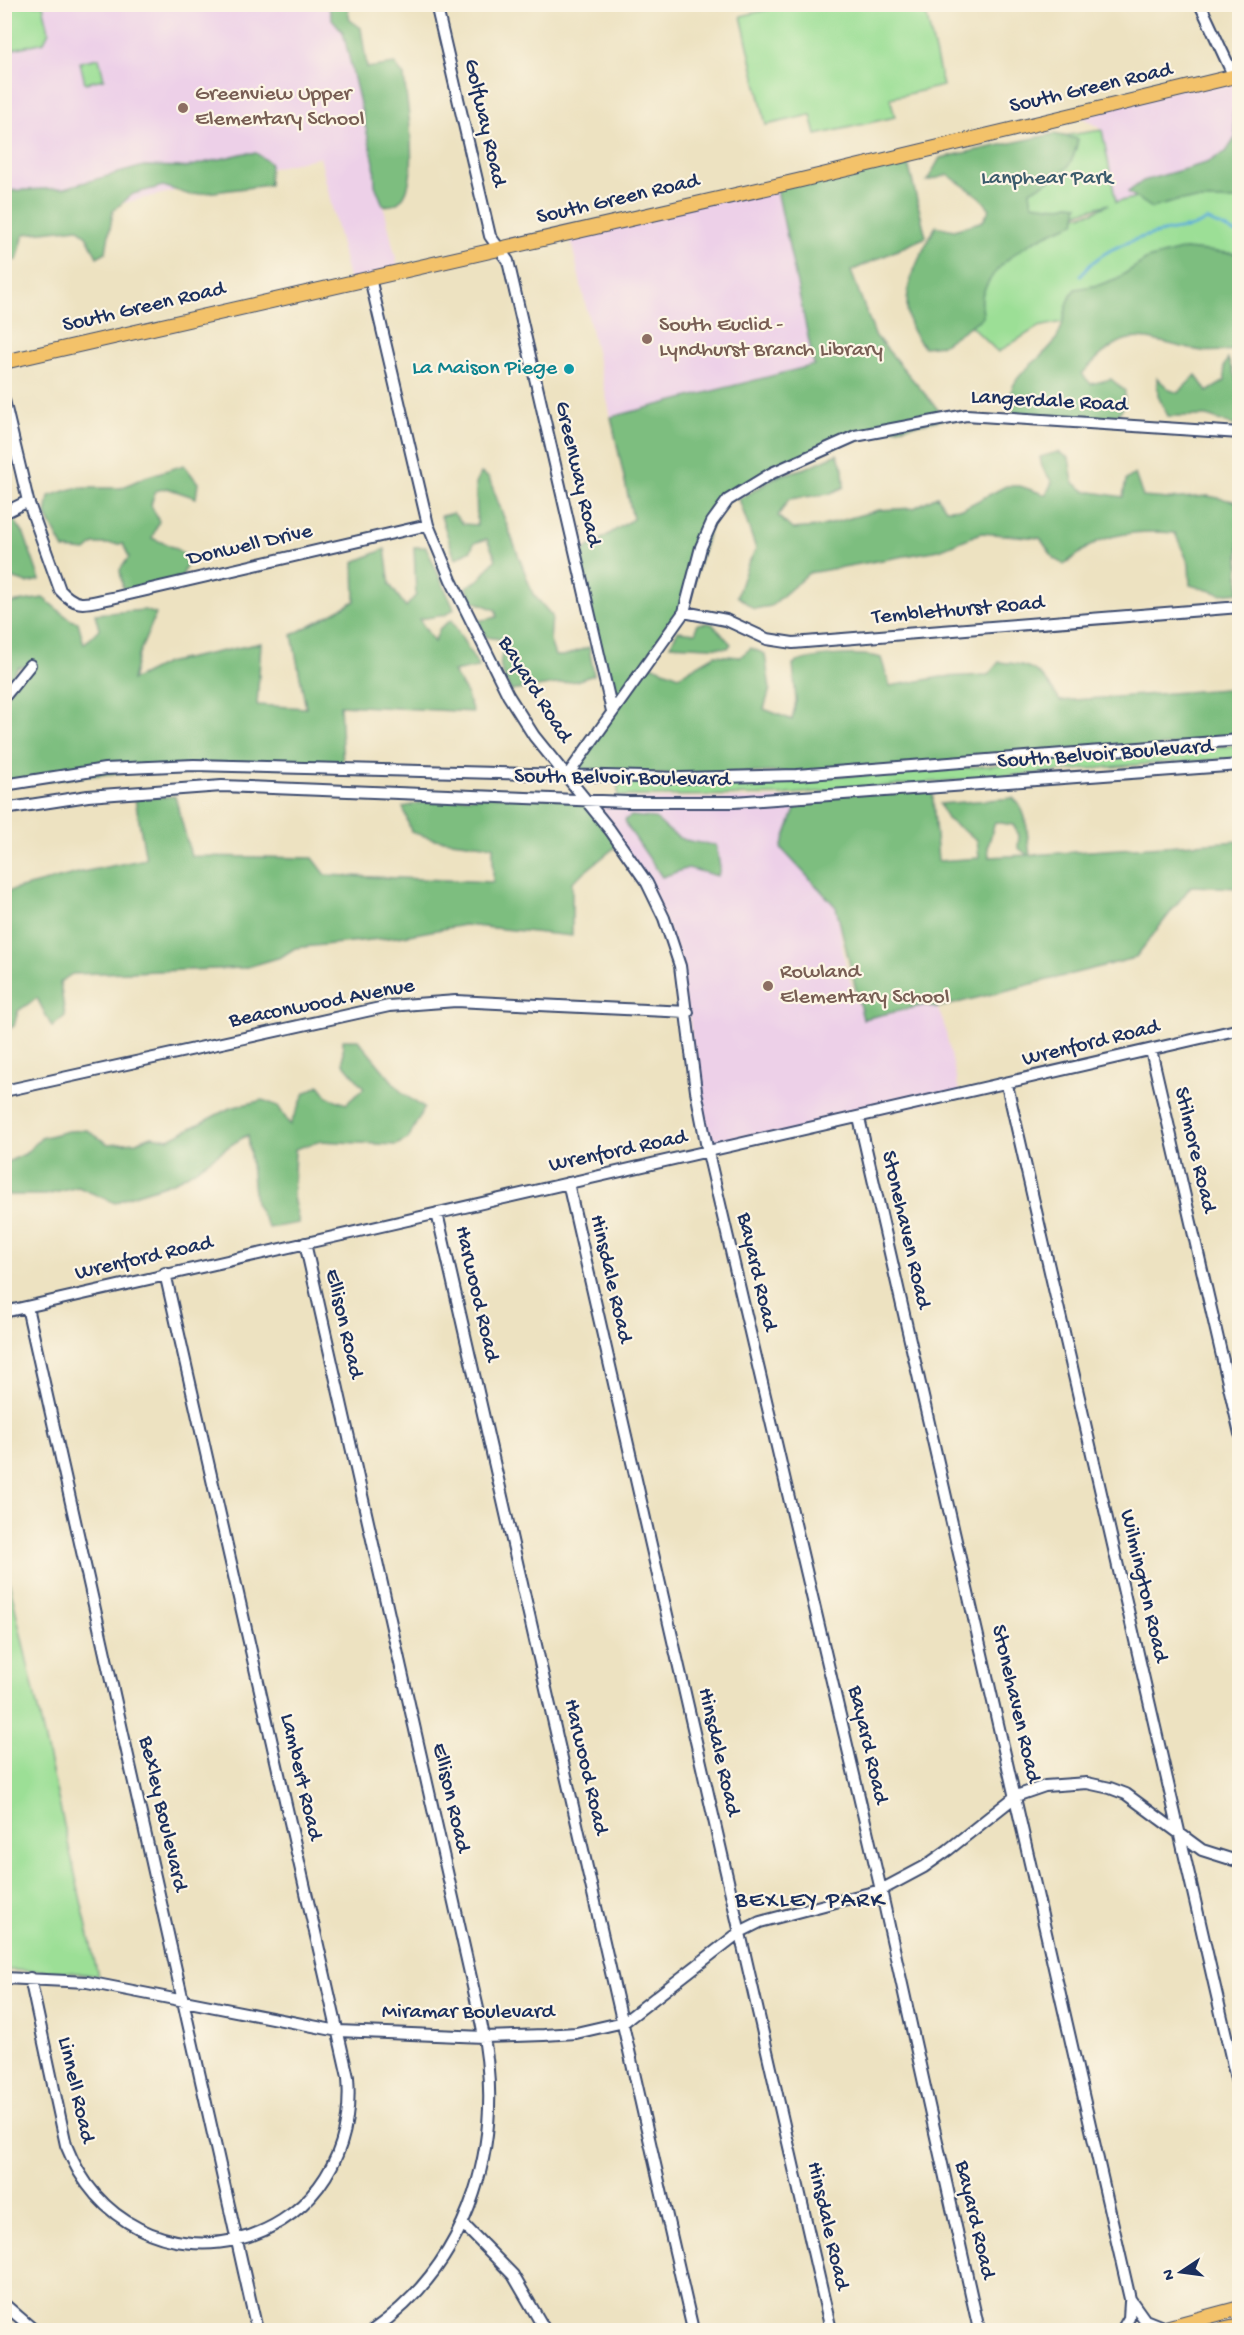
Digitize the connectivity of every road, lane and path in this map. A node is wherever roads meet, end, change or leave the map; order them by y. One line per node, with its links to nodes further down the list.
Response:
1 (436, 4): 4 (street, Golfway Road)
2 (1200, 4): 3 (street)
3 (1237, 76): 4 (main road, South Green Road)
4 (497, 249): 5 (main road, South Green Road); 16 (street, Greenway Road)
5 (370, 278): 6 (main road, South Green Road); 11 (street, Bayard Road)
6 (4, 362)
7 (4, 400): 9 (street)
8 (1239, 433): 13 (street, Langerdale Road)
9 (28, 501): 10 (street); 11 (street, Donwell Drive)
10 (4, 513)
11 (428, 525): 19 (street, Bayard Road)
12 (1239, 607): 13 (street, Temblethurst Road)
13 (684, 612): 16 (street, Langerdale Road)
14 (30, 665): 15 (street)
15 (4, 696)
16 (612, 711): 19 (street, Langerdale Road)
17 (1239, 740): 19 (street, South Belvoir Boulevard)
18 (1239, 765): 21 (street, South Belvoir Boulevard)
19 (567, 776): 20 (street, South Belvoir Boulevard); 21 (street, Bayard Road)
20 (4, 785)
21 (585, 799): 22 (street, South Belvoir Boulevard); 23 (street, Bayard Road)
22 (4, 809)
23 (688, 1012): 27 (street, Beaconwood Avenue); 29 (street, Bayard Road)
24 (1239, 1029): 25 (street, Wrenford Road)
25 (1151, 1050): 26 (street, Wrenford Road); 36 (street, Stilmore Road)
26 (1007, 1085): 28 (street, Wrenford Road); 38 (street, Wilmington Road)
27 (4, 1091)
28 (859, 1118): 29 (street, Wrenford Road); 37 (street, Stonehaven Road)
29 (708, 1153): 30 (street, Wrenford Road); 40 (street, Bayard Road)
30 (568, 1183): 31 (street, Wrenford Road); 41 (street, Hinsdale Road)
31 (437, 1213): 32 (street, Wrenford Road); 45 (street, Harwood Road)
32 (305, 1244): 33 (street, Wrenford Road); 47 (street, Ellison Road)
33 (165, 1273): 34 (street, Wrenford Road); 46 (street, Lambert Road)
34 (27, 1306): 35 (street, Wrenford Road); 44 (street, Bexley Boulevard)
35 (4, 1312)
36 (1239, 1434)
37 (1016, 1796): 38 (street, Miramar Boulevard); 40 (street, Miramar Boulevard); 51 (street, Stonehaven Road)
38 (1181, 1837): 39 (street, Miramar Boulevard); 48 (street, Wilmington Road)
39 (1239, 1862)
40 (881, 1890): 41 (street, Miramar Boulevard); 63 (street, Bayard Road)
41 (740, 1932): 45 (street, Miramar Boulevard); 62 (street, Hinsdale Road)
42 (4, 1978): 43 (street, Miramar Boulevard)
43 (30, 1978): 44 (street, Miramar Boulevard); 50 (street, Linnell Road)
44 (185, 2003): 46 (street, Miramar Boulevard); 50 (street, Bexley Boulevard)
45 (624, 2022): 47 (street, Miramar Boulevard); 61 (street, Harwood Road)
46 (338, 2031): 47 (street, Miramar Boulevard); 50 (street, Lambert Road)
47 (484, 2037): 49 (street, Ellison Road)
48 (1239, 2096)
49 (463, 2224): 59 (street, Ellison Road); 60 (street)
50 (236, 2241): 58 (street, Bexley Boulevard)
51 (1130, 2299): 56 (street, Stonehaven Road); 64 (street, Stonehaven Road)
52 (4, 2304): 54 (street)
53 (1239, 2308): 56 (main road)
54 (21, 2326): 57 (street)
55 (1239, 2326): 65 (main road)
56 (1162, 2330)
57 (34, 2331)
58 (257, 2331)
59 (373, 2331)
60 (545, 2331)
61 (693, 2331)
62 (831, 2331)
63 (979, 2331)
64 (1122, 2331)
65 (1222, 2331)

